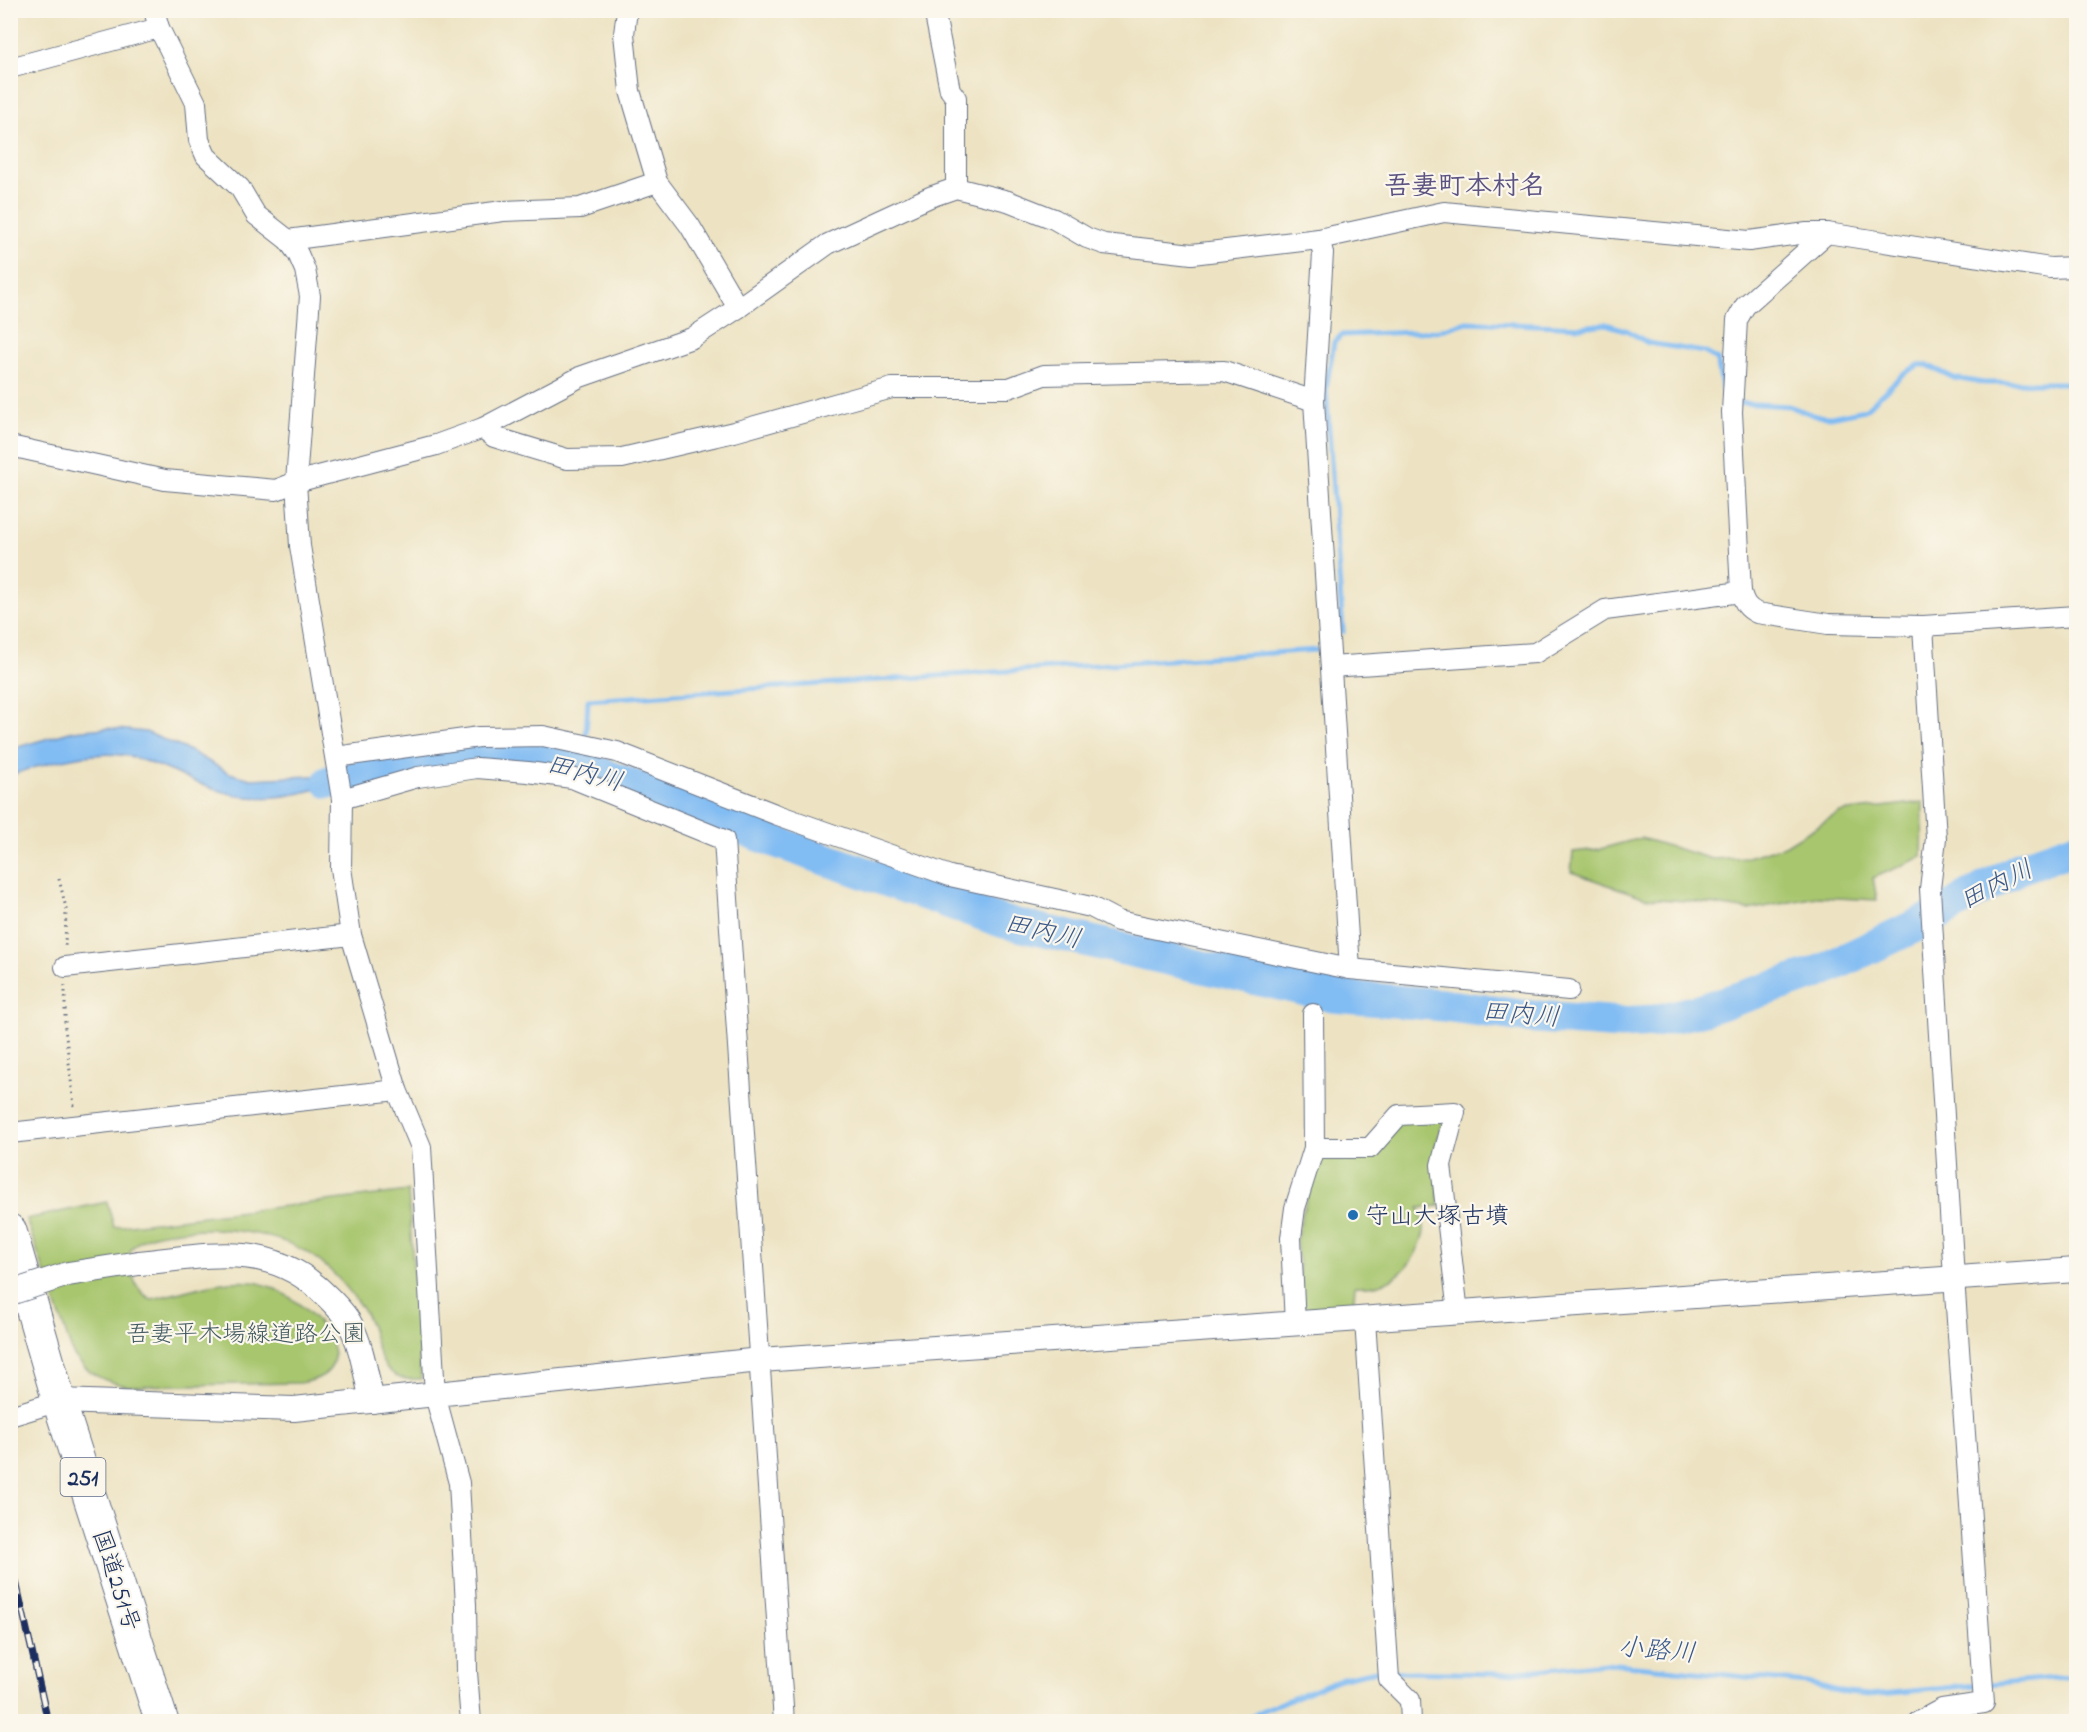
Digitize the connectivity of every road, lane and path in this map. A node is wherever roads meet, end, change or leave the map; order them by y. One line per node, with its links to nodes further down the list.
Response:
1 (627, 10): 5 (street)
2 (934, 10): 6 (street)
3 (156, 19): 4 (street); 9 (street)
4 (10, 68)
5 (657, 182): 9 (street); 11 (street)
6 (956, 188): 8 (street); 11 (street)
7 (1827, 233): 8 (street); 10 (street); 16 (street)
8 (1319, 239): 12 (street)
9 (288, 240): 15 (street)
10 (2076, 267)
11 (738, 308): 13 (street)
12 (1314, 401): 13 (street); 19 (street)
13 (483, 428): 15 (street)
14 (10, 446): 15 (street)
15 (296, 482): 20 (street)
16 (1741, 592): 18 (street); 19 (street)
17 (2076, 616): 18 (street)
18 (1923, 626): 34 (street)
19 (1331, 667): 25 (street)
20 (337, 761): 21 (street); 25 (street)
21 (342, 796): 23 (street); 39 (street)
22 (59, 879): 24 (path)
23 (351, 935): 24 (street); 28 (street)
24 (65, 967): 29 (path)
25 (1350, 969): 26 (street)
26 (1569, 990)
27 (1313, 1014): 31 (street)
28 (397, 1090): 29 (street); 40 (street)
29 (76, 1126): 30 (street)
30 (10, 1134)
31 (1314, 1148): 36 (street); 38 (street)
32 (10, 1231): 41 (highway, 国道251号 / 251)
33 (2076, 1270): 34 (street)
34 (1954, 1278): 36 (street); 48 (street)
35 (10, 1293): 42 (street, bridge)
36 (1458, 1313): 37 (street)
37 (1365, 1320): 38 (street); 47 (street)
38 (1295, 1324): 39 (street)
39 (760, 1360): 40 (street); 46 (street)
40 (435, 1395): 42 (street); 45 (street)
41 (59, 1401): 42 (street); 43 (street); 44 (highway, 国道251号 / 251)
42 (372, 1401)
43 (10, 1416)
44 (162, 1722)
45 (471, 1722)
46 (784, 1722)
47 (1411, 1722)
48 (1917, 1722)

